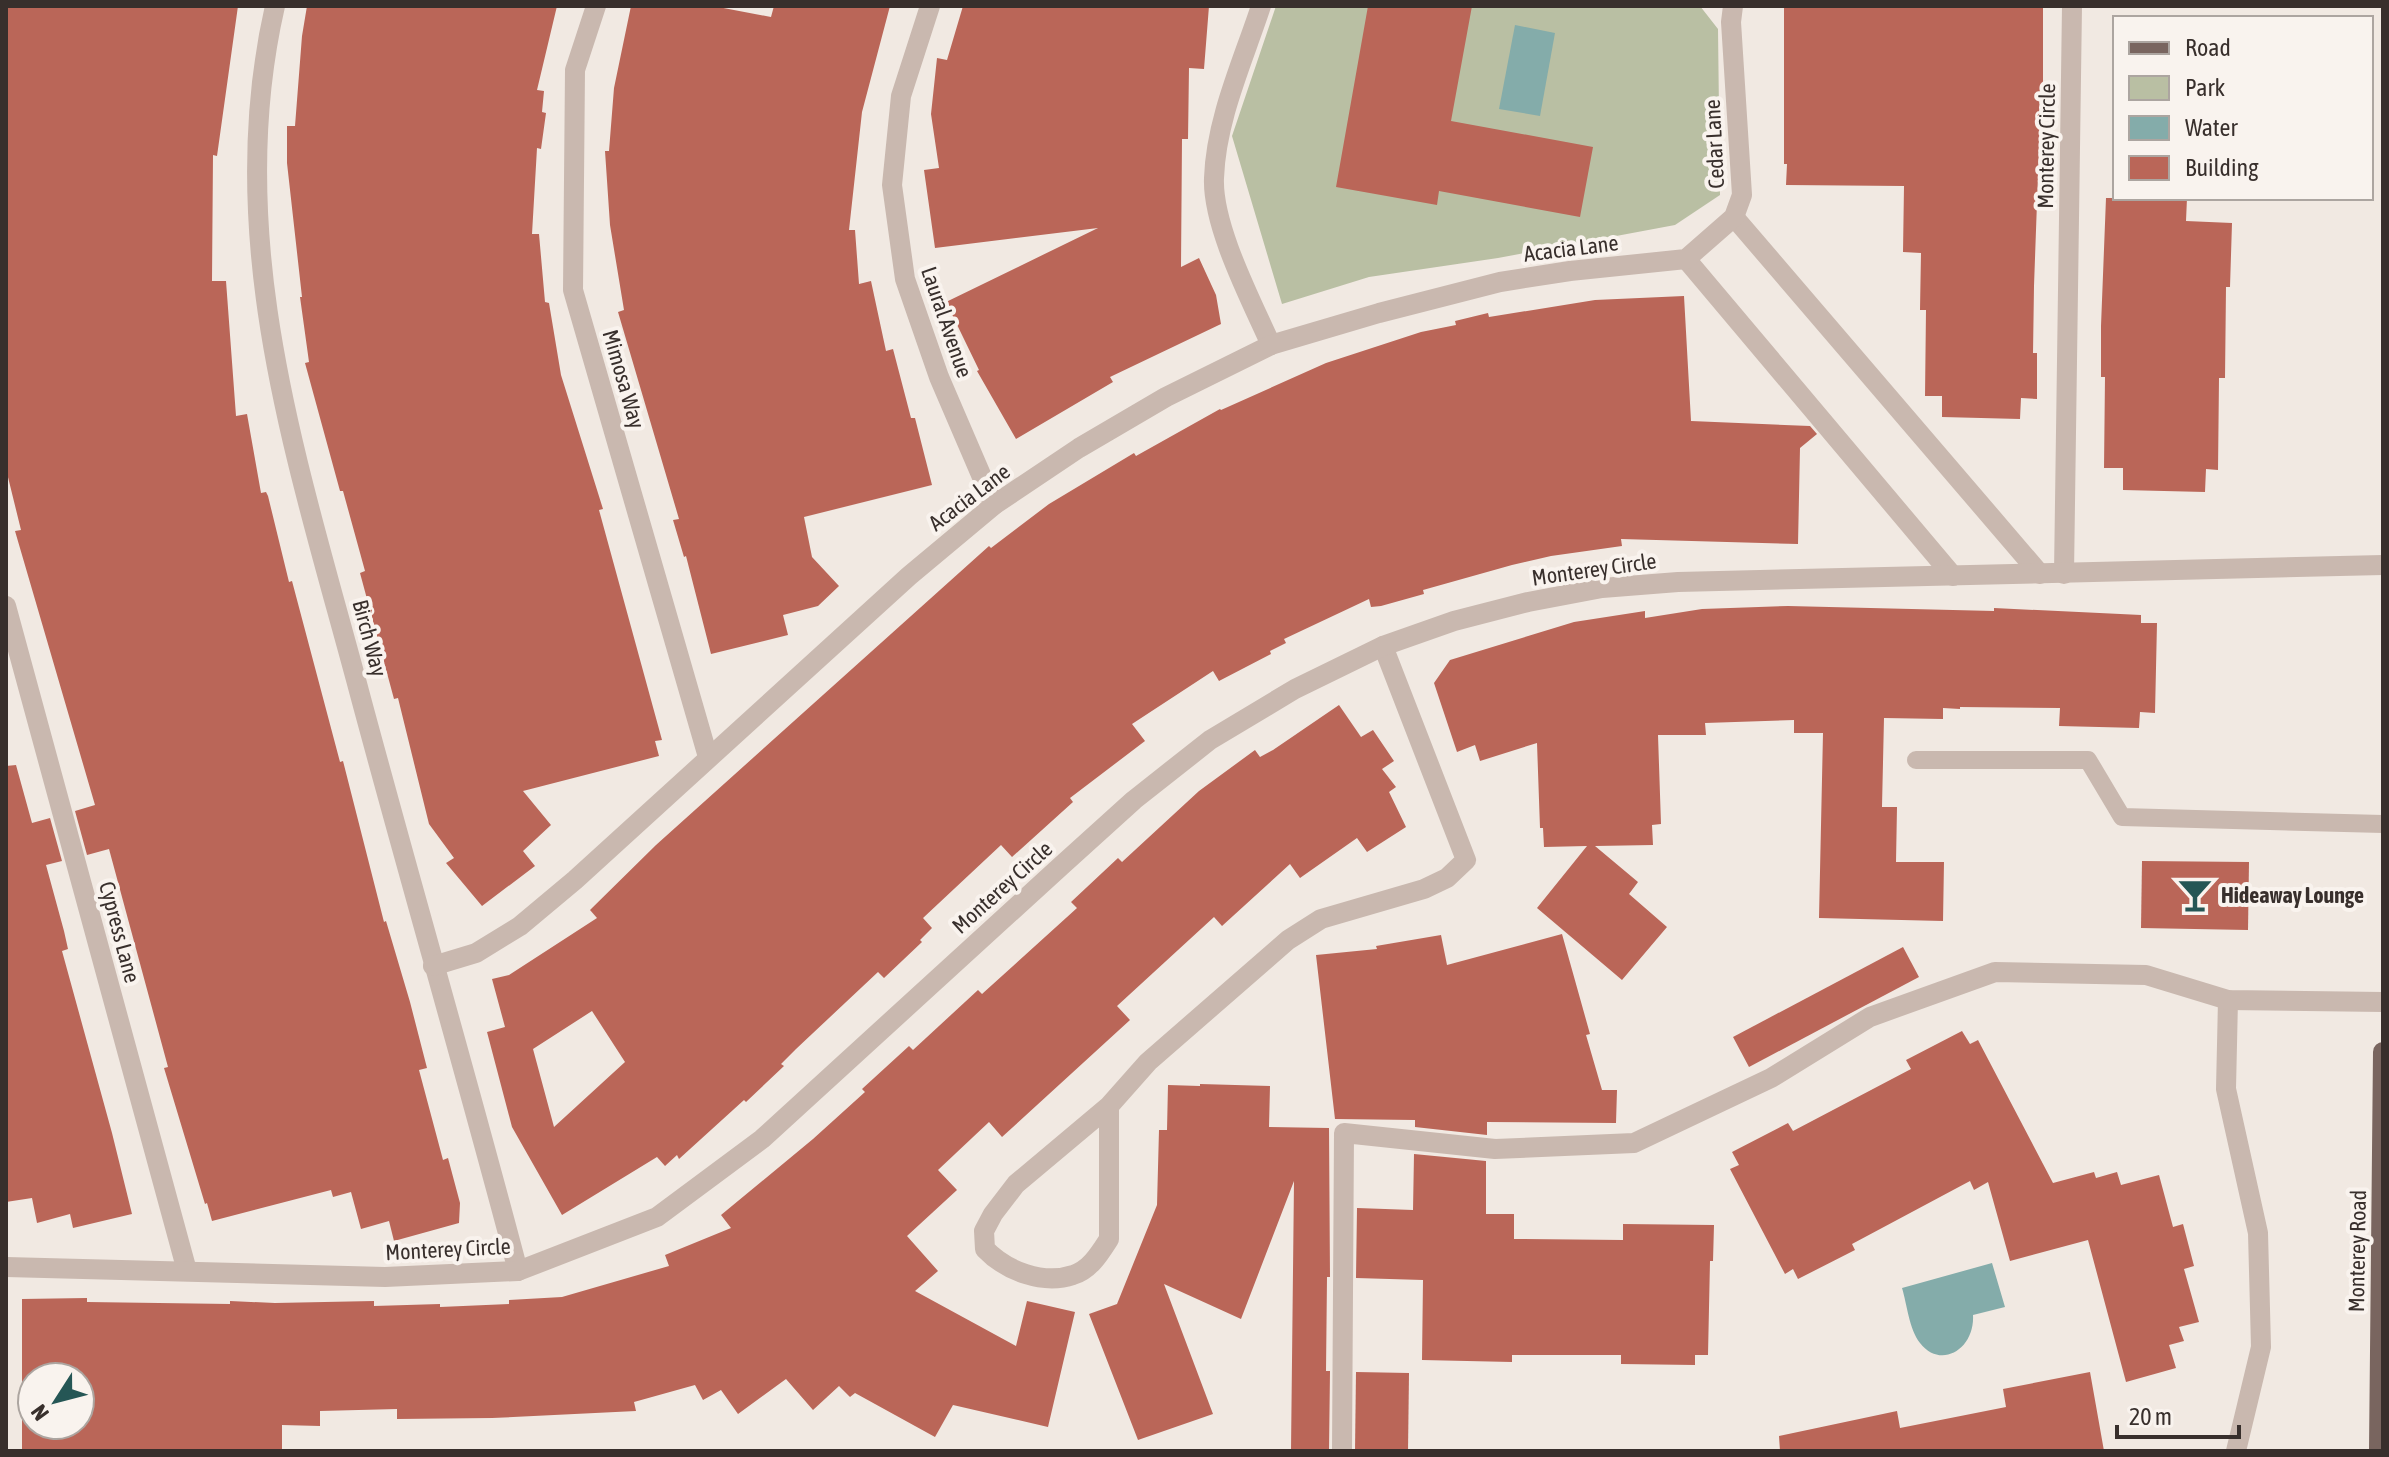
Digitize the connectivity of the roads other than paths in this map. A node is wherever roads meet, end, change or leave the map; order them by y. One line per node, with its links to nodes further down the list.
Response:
1 (275, 6): 20 (street, Birch Way)
2 (596, 6): 17 (street, Mimosa Way)
3 (930, 6): 10 (street, Laural Avenue)
4 (1261, 6): 9 (street)
5 (2072, 6): 13 (street, Monterey Circle)
6 (1727, 11): 7 (street, Cedar Lane)
7 (1734, 217): 8 (street, Cedar Lane); 12 (street)
8 (1686, 259): 9 (street, Acacia Lane); 14 (street)
9 (1271, 345): 10 (street, Acacia Lane)
10 (994, 505): 17 (street, Acacia Lane)
11 (2383, 565): 13 (street, Monterey Circle)
12 (2040, 574): 13 (street, Monterey Circle); 14 (street, Monterey Circle)
13 (2064, 574)
14 (1953, 576): 16 (street, Monterey Circle)
15 (6, 606): 26 (street, Cypress Lane)
16 (1383, 646): 24 (street); 27 (street, Monterey Circle)
17 (708, 757): 20 (street, Acacia Lane)
18 (1916, 760): 19 (lane)
19 (2383, 824)
20 (433, 966): 27 (street, Birch Way)
21 (2228, 1000): 22 (street); 28 (street); 29 (street)
22 (2383, 1002)
23 (2383, 1052): 30 (main road, Monterey Road)
24 (1109, 1106): 24 (street)
25 (6, 1267): 26 (street, Monterey Circle)
26 (187, 1271): 27 (street, Monterey Circle)
27 (518, 1271)
28 (1342, 1451)
29 (2236, 1451)
30 (2379, 1451)

